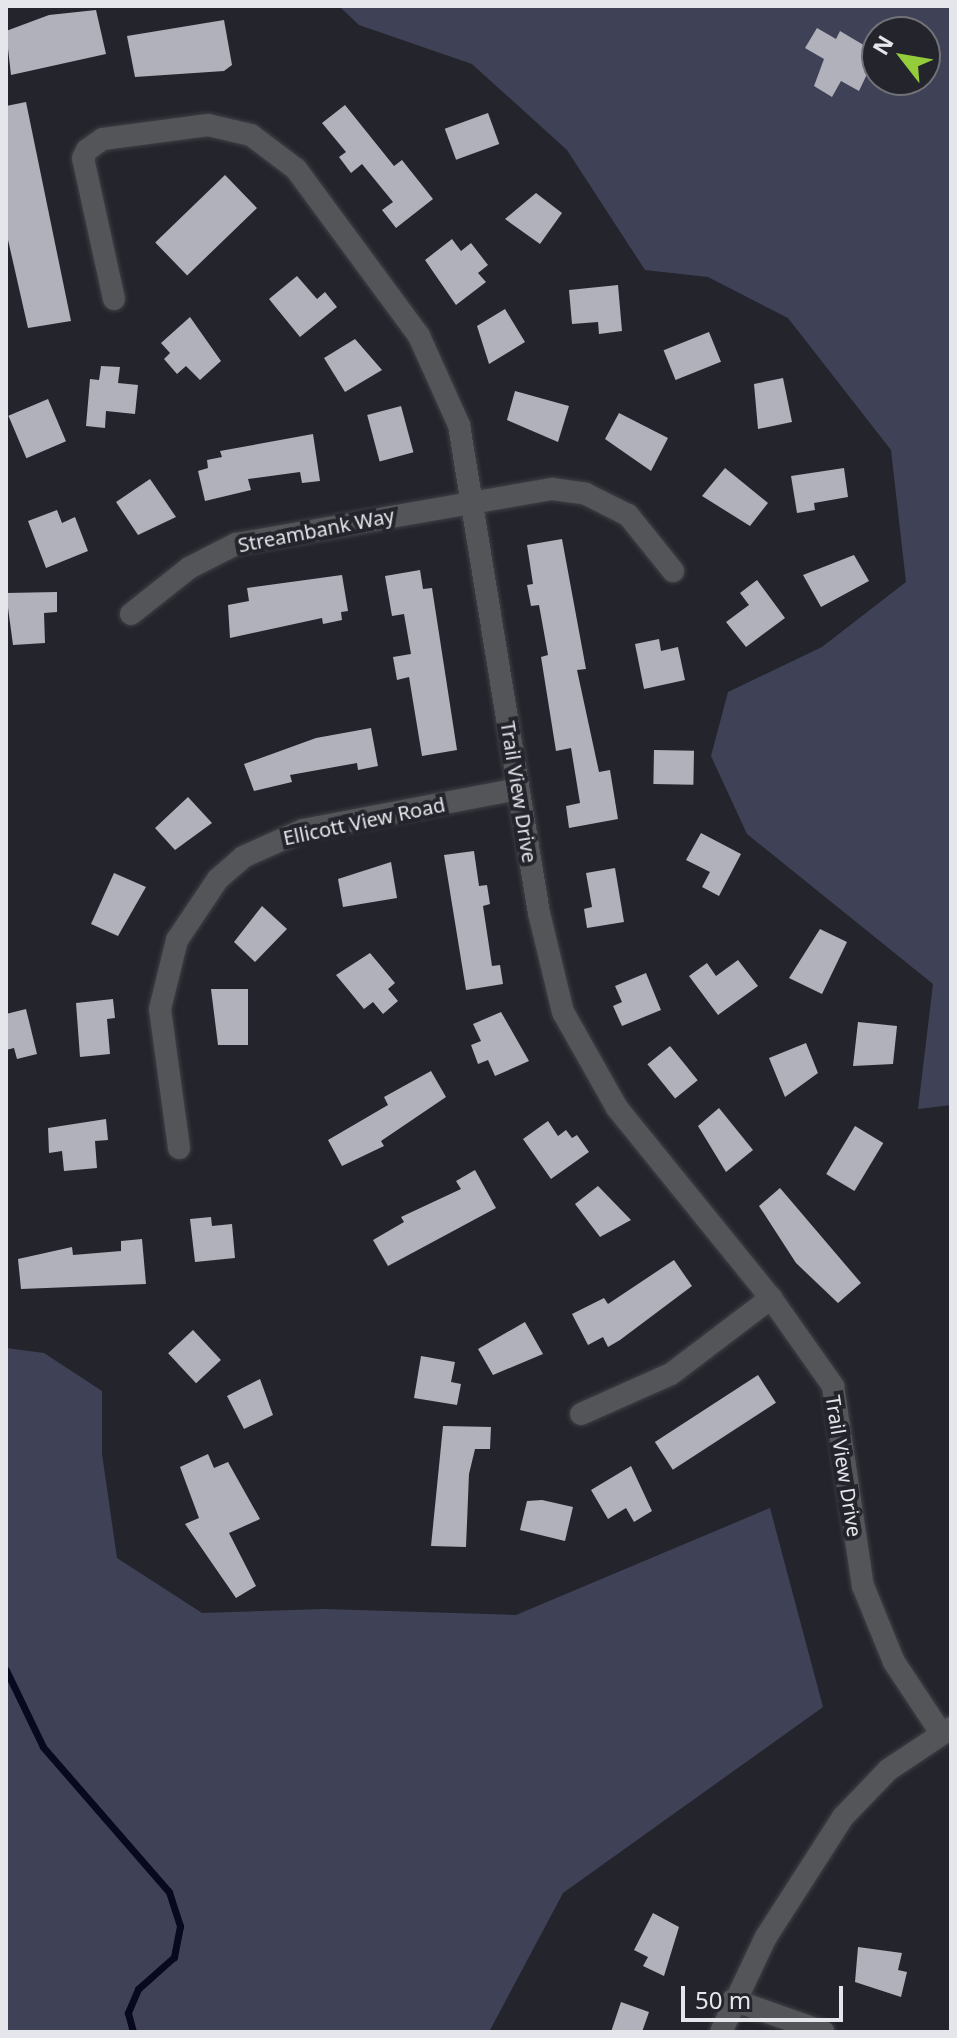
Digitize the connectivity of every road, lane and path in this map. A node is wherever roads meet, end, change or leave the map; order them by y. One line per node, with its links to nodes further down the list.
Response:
1 (114, 299): 2 (street, Trail View Drive)
2 (473, 501): 3 (street, Streambank Way); 4 (street, Streambank Way); 5 (street, Trail View Drive)
3 (673, 571)
4 (131, 614)
5 (518, 789): 6 (street, Ellicott View Road); 7 (street, Trail View Drive)
6 (179, 1148)
7 (771, 1298): 8 (street); 9 (street, Trail View Drive)
8 (581, 1414)
9 (946, 1730): 10 (street)
10 (733, 2000): 11 (street); 12 (street)
11 (721, 2032)
12 (824, 2032)

